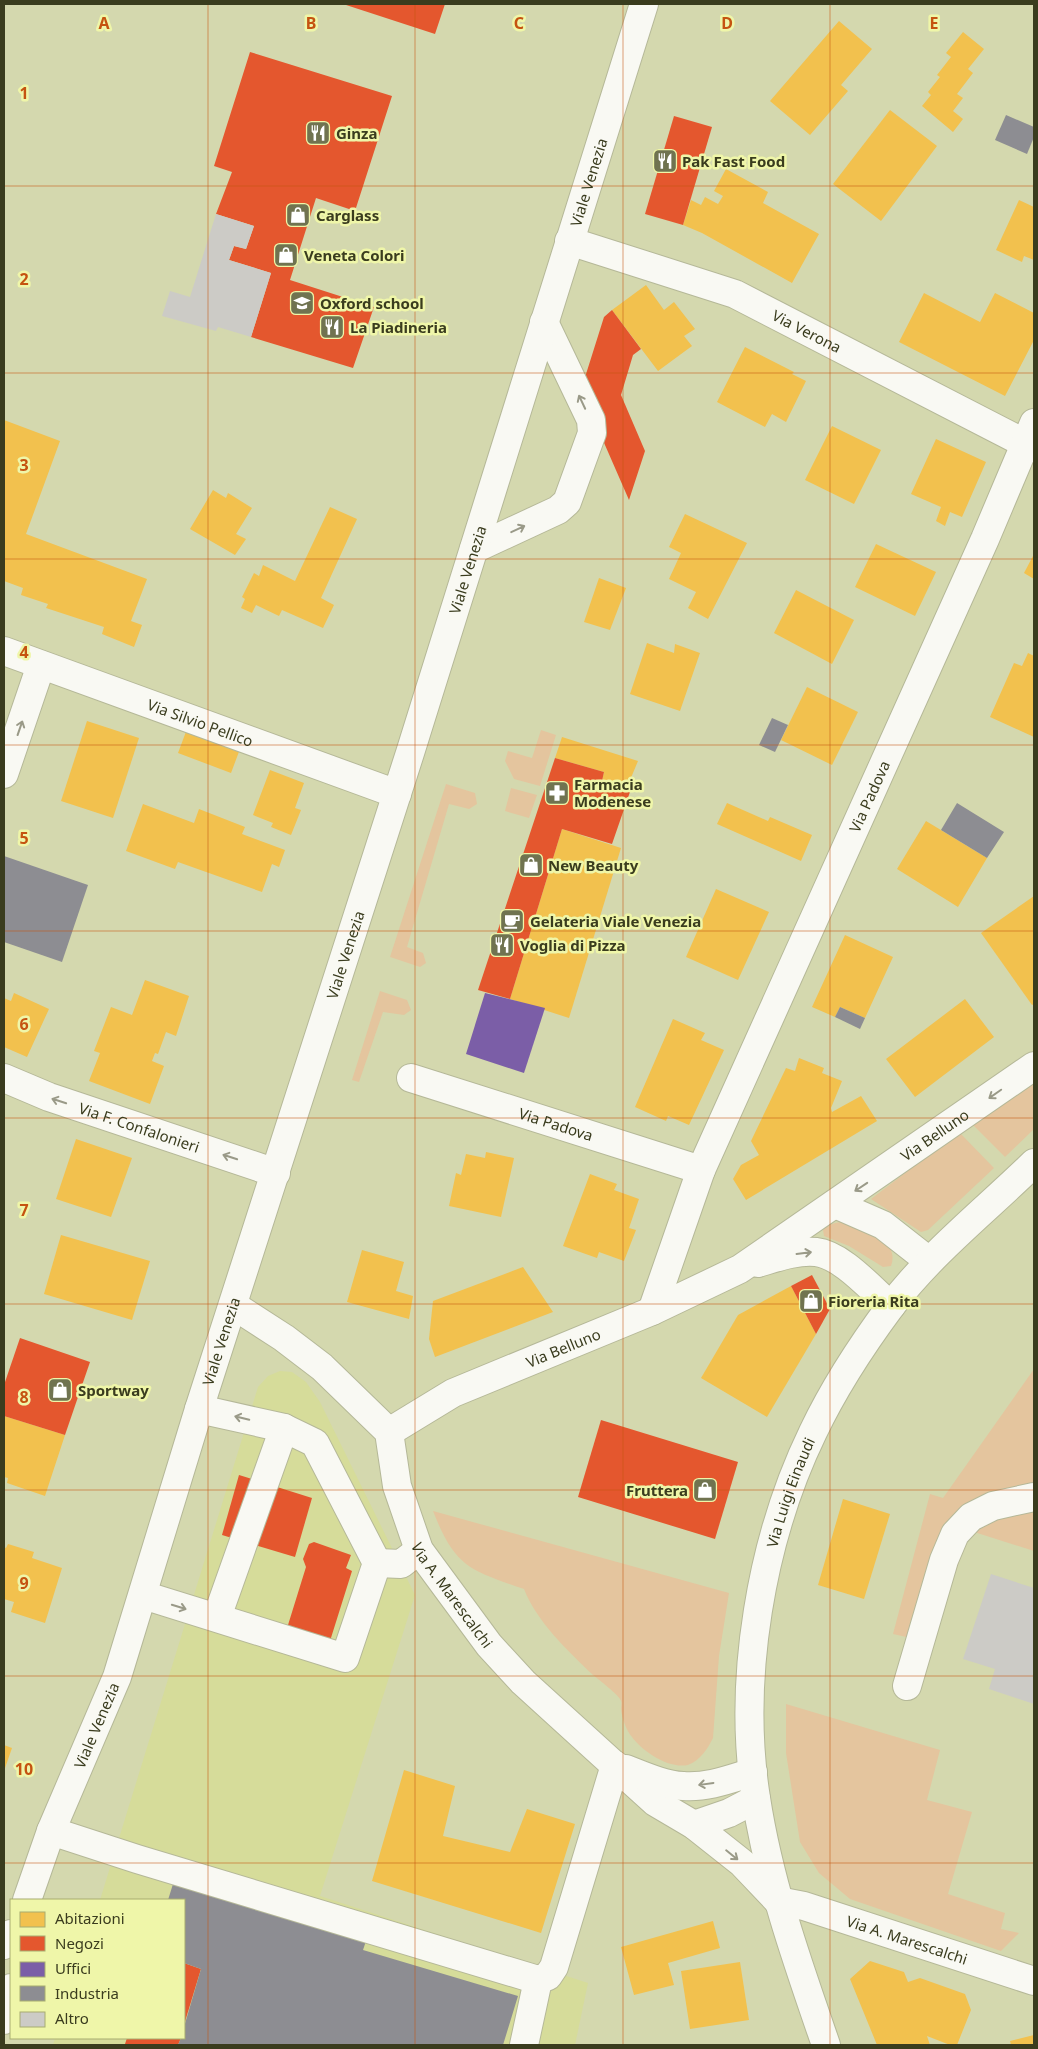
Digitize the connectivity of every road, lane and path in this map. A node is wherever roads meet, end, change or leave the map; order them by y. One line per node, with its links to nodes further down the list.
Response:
1 (644, 4): 2 (street, Viale Venezia)
2 (569, 241): 3 (street, Viale Venezia); 4 (street, Via Verona)
3 (544, 322): 5 (street, Viale Venezia); 5 (street, one-way to 3)
4 (1031, 438): 14 (street, Via Padova)
5 (474, 549): 9 (street, Viale Venezia)
6 (4, 652): 7 (street, Via Silvio Pellico)
7 (41, 665): 8 (street, one-way to 7); 9 (street, Via Silvio Pellico)
8 (4, 774)
9 (397, 794): 15 (street, Viale Venezia)
10 (1034, 1066): 16 (street, Via Belluno, one-way to 16)
11 (4, 1078): 15 (street, Via F. Confalonieri, one-way to 11)
12 (411, 1078): 14 (street, Via Padova)
13 (1034, 1163): 17 (street, Via Luigi Einaudi)
14 (701, 1170): 21 (street, Via Padova)
15 (276, 1173): 19 (street, Viale Venezia)
16 (836, 1204): 17 (street); 18 (street, Via Belluno)
17 (929, 1261): 20 (street, Via Luigi Einaudi)
18 (740, 1269): 20 (street, Via Belluno, one-way to 20); 21 (street, Via Belluno)
19 (233, 1305): 22 (street, Viale Venezia); 24 (street)
20 (891, 1306): 32 (street, Via Luigi Einaudi)
21 (652, 1311): 24 (street, Via Belluno)
22 (200, 1409): 23 (street, one-way to 22); 28 (street, Viale Venezia)
23 (284, 1428): 27 (street); 29 (street)
24 (388, 1432): 26 (street, Via A. Marescalchi)
25 (1034, 1497): 30 (street)
26 (419, 1550): 27 (street); 31 (street, Via A. Marescalchi)
27 (377, 1563): 29 (street)
28 (143, 1595): 29 (street, one-way to 29); 35 (street, Viale Venezia)
29 (217, 1617)
30 (907, 1686)
31 (615, 1765): 32 (street, Via A. Marescalchi, one-way to 31); 34 (street); 38 (street)
32 (753, 1772): 33 (street, Via Luigi Einaudi)
33 (756, 1799): 34 (street); 37 (street, Via Luigi Einaudi)
34 (694, 1825): 37 (street, one-way to 37)
35 (51, 1831): 36 (street, Viale Venezia); 38 (street)
36 (27, 1899)
37 (778, 1901): 39 (street, Via A. Marescalchi); 43 (street, Via Luigi Einaudi)
38 (538, 1980): 42 (street)
39 (1034, 1981)
40 (10, 1993): 41 (street)
41 (4, 2020)
42 (524, 2045)
43 (826, 2045)

